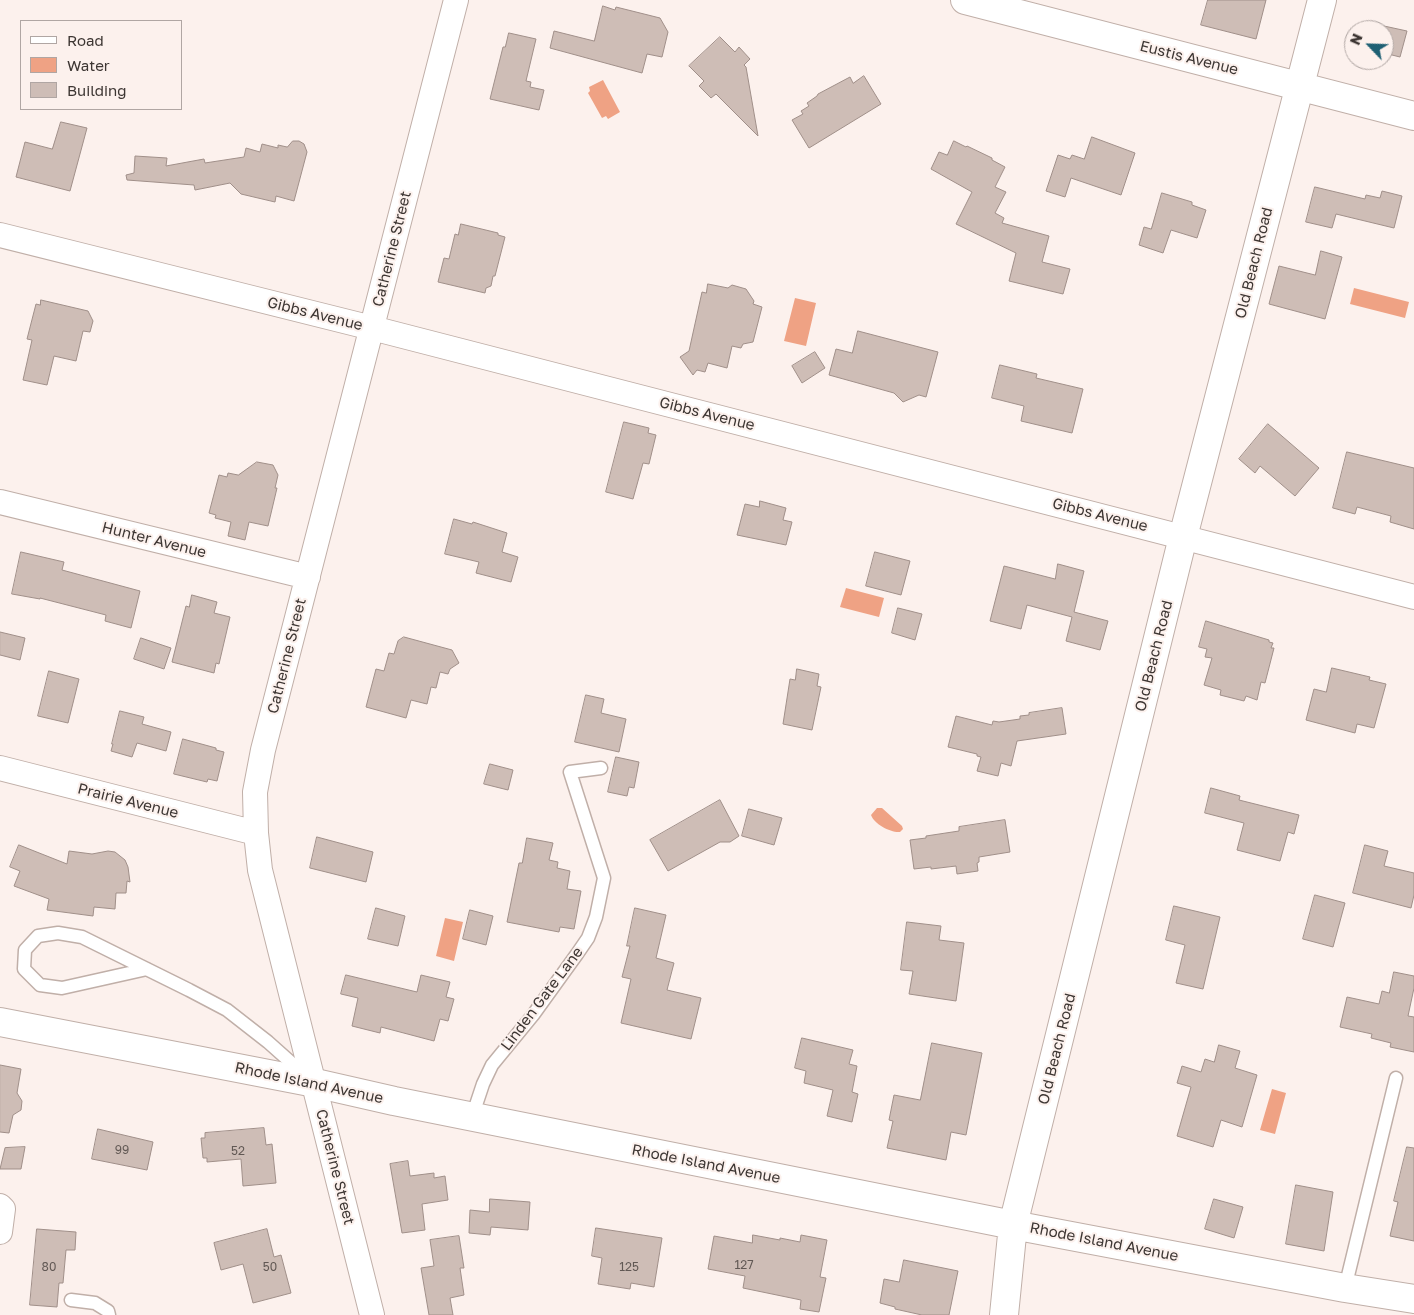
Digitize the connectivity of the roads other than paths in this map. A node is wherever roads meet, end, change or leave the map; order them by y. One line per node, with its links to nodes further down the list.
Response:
1 (456, 0): 7 (street, Catherine Street)
2 (965, 0): 4 (street, Eustis Avenue)
3 (1322, 0): 4 (street, Old Beach Road)
4 (1300, 86): 5 (street, Eustis Avenue); 9 (street, Old Beach Road)
5 (1414, 116)
6 (0, 235): 7 (street, Gibbs Avenue)
7 (372, 328): 9 (street, Gibbs Avenue); 10 (street, Catherine Street)
8 (0, 502): 10 (street, Hunter Avenue)
9 (1183, 537): 11 (street, Gibbs Avenue); 21 (street, Old Beach Road)
10 (308, 577): 14 (street, Catherine Street)
11 (1414, 596)
12 (0, 768): 14 (street, Prairie Avenue)
13 (601, 768): 19 (lane, Linden Gate Lane)
14 (256, 833): 18 (street, Catherine Street)
15 (147, 969): 15 (lane); 18 (lane)
16 (0, 1022): 18 (street, Rhode Island Avenue)
17 (1396, 1078): 23 (lane)
18 (315, 1083): 19 (street, Rhode Island Avenue); 27 (street, Catherine Street)
19 (472, 1117): 21 (street, Rhode Island Avenue)
20 (0, 1206): 22 (street)
21 (1013, 1225): 23 (street, Rhode Island Avenue); 28 (street, Old Beach Road)
22 (0, 1232)
23 (1345, 1288): 24 (street, Rhode Island Avenue)
24 (1414, 1299)
25 (71, 1300): 26 (lane)
26 (109, 1315)
27 (372, 1315)
28 (1004, 1315)

